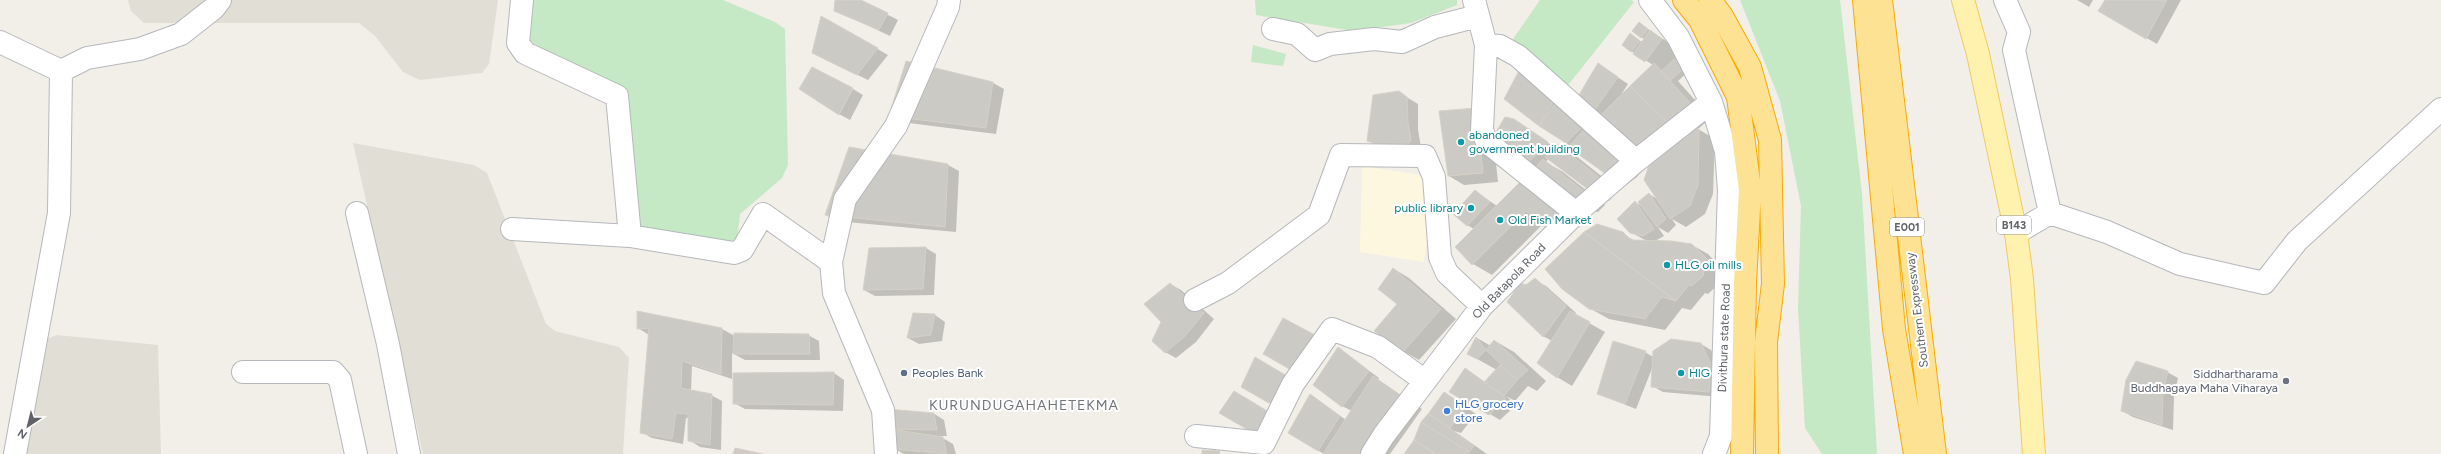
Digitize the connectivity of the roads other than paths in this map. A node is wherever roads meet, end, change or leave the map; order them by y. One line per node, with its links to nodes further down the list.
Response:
1 (220, 0): 18 (street)
2 (522, 0): 27 (street)
3 (949, 0): 28 (street)
4 (1650, 0): 19 (street, Divithura state Road)
5 (1684, 0): 40 (highway)
6 (1710, 0): 41 (highway)
7 (1857, 0): 15 (highway)
8 (1864, 0): 15 (highway, Southern Expressway / E001)
9 (1880, 0): 15 (highway, Southern Expressway / E001)
10 (1884, 0): 15 (highway)
11 (1963, 0): 26 (main road, B143)
12 (2005, 0): 24 (street)
13 (1476, 8): 14 (street); 17 (street)
14 (1273, 29)
15 (1876, 40): 42 (highway, Southern Expressway / E001); 43 (highway, Southern Expressway / E001)
16 (0, 42): 18 (street)
17 (1486, 46): 21 (street); 23 (street)
18 (61, 71): 34 (street)
19 (1711, 102): 21 (street, Old Batapola Road); 39 (street, Divithura state Road)
20 (2441, 109): 24 (street)
21 (1636, 161): 23 (street, Old Batapola Road)
22 (357, 213): 36 (street)
23 (1576, 213): 30 (street, Old Batapola Road)
24 (2050, 213): 26 (street)
25 (512, 229): 27 (street)
26 (2016, 233): 44 (main road, B143)
27 (630, 236): 28 (street)
28 (831, 262): 37 (street)
29 (1195, 300): 30 (street)
30 (1482, 306): 32 (street, Old Batapola Road)
31 (243, 372): 35 (street)
32 (1425, 381): 33 (street); 38 (street, Old Batapola Road)
33 (1196, 436)
34 (15, 454)
35 (356, 454)
36 (409, 454)
37 (886, 454)
38 (1372, 454)
39 (1714, 454)
40 (1742, 454)
41 (1768, 454)
42 (1915, 454)
43 (1935, 454)
44 (2034, 454)

